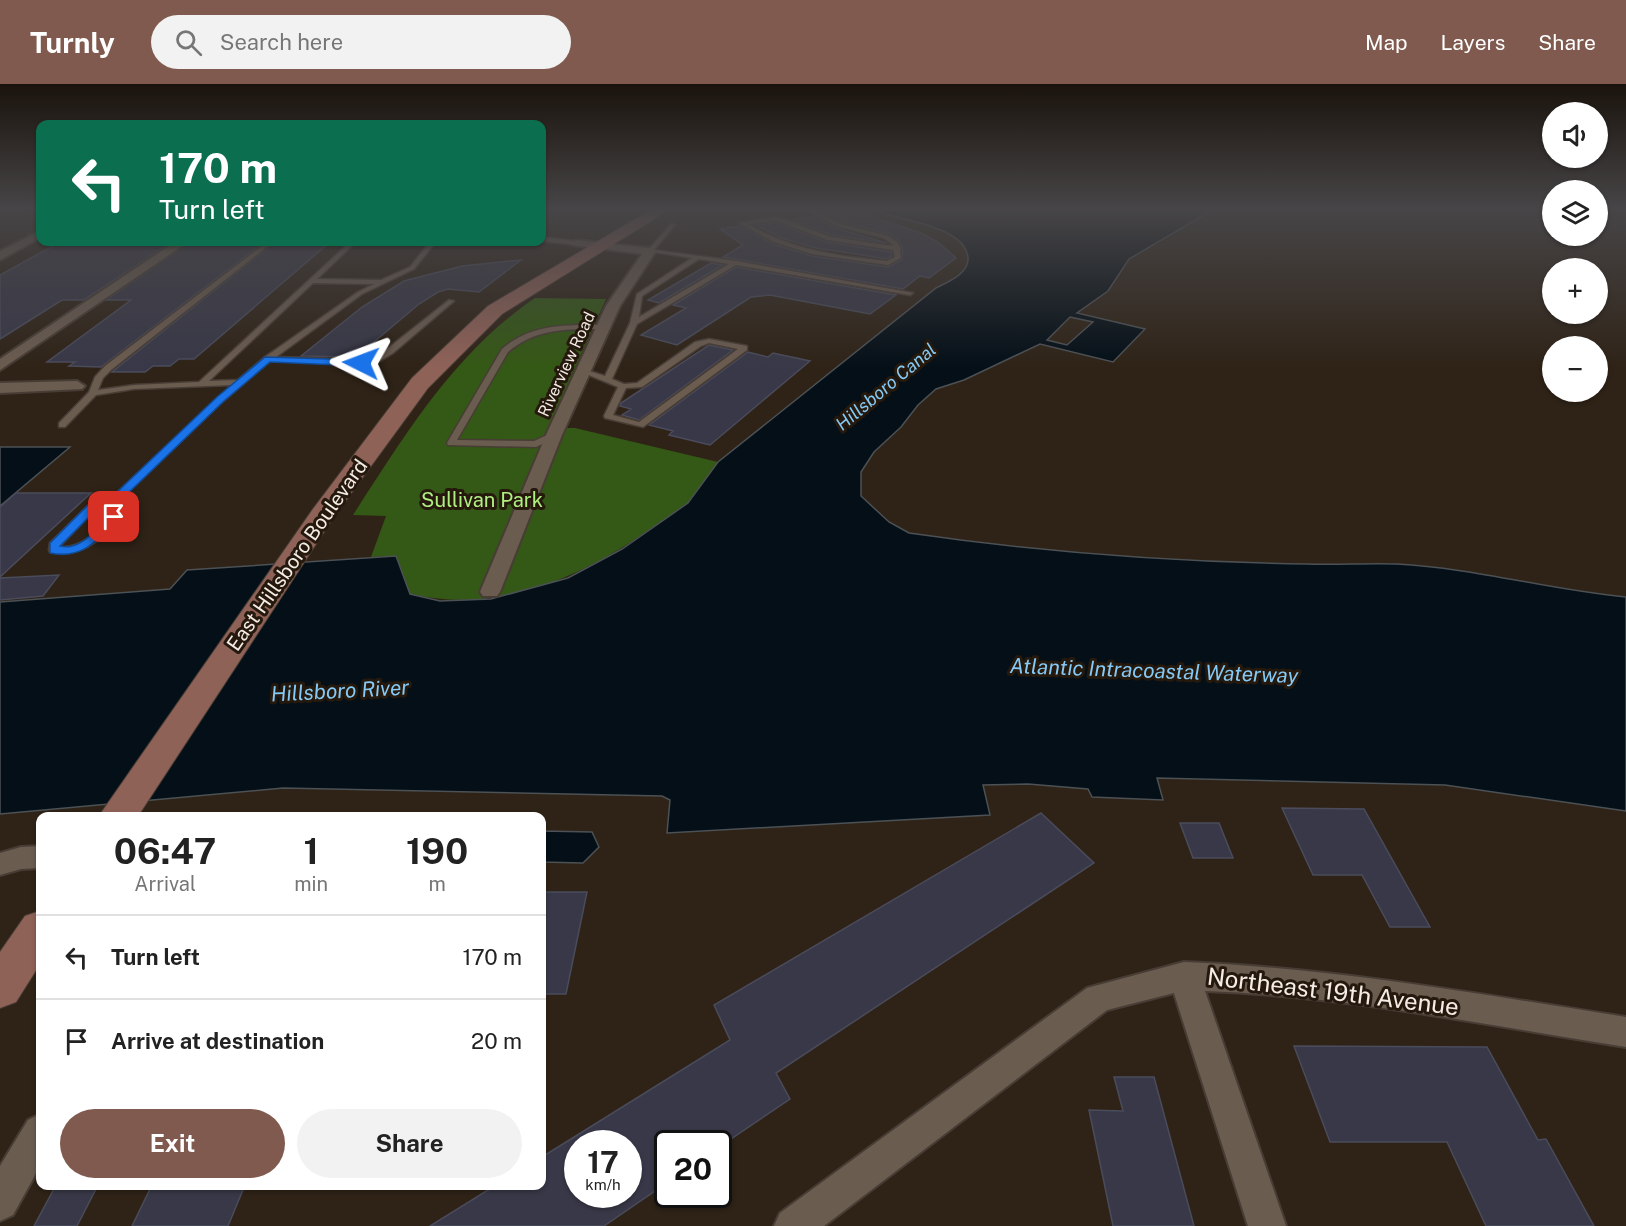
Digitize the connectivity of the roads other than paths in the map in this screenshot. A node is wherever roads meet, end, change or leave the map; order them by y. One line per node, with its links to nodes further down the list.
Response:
1 (154, 261): 21 (street)
2 (245, 261): 29 (lane)
3 (332, 261): 13 (lane)
4 (417, 261): 14 (lane)
5 (549, 261): 17 (main road, East Hillsboro Boulevard)
6 (575, 261): 17 (main road, East Hillsboro Boulevard)
7 (642, 261): 19 (street, Riverview Road)
8 (691, 261): 18 (lane)
9 (725, 261): 12 (lane)
10 (874, 261): 11 (lane)
11 (891, 261)
12 (736, 263): 15 (lane); 18 (lane)
13 (311, 281): 14 (lane); 25 (lane)
14 (379, 282): 20 (lane)
15 (910, 293)
16 (451, 301): 20 (lane)
17 (495, 310): 34 (main road, East Hillsboro Boulevard)
18 (634, 322): 23 (lane)
19 (603, 327): 22 (street, Riverview Road); 31 (lane)
20 (268, 359): 24 (lane)
21 (0, 366)
22 (583, 371): 23 (lane); 31 (street, Riverview Road)
23 (608, 380): 27 (lane)
24 (240, 382): 25 (lane); 32 (lane)
25 (201, 384): 29 (lane)
26 (77, 386): 28 (street)
27 (623, 386): 27 (lane)
28 (0, 388)
29 (93, 393): 30 (lane)
30 (62, 425)
31 (554, 435): 33 (street, Riverview Road)
32 (121, 494): 32 (lane)
33 (490, 592)
34 (121, 812)
35 (36, 857): 36 (street)
36 (0, 864)
37 (36, 935): 39 (main road)
38 (1184, 976): 40 (street, Northeast 19th Avenue); 43 (street, Northeast 19th Avenue); 44 (street)
39 (0, 988)
40 (1626, 1032)
41 (36, 1138): 42 (street)
42 (0, 1202)
43 (793, 1226)
44 (1267, 1226)

